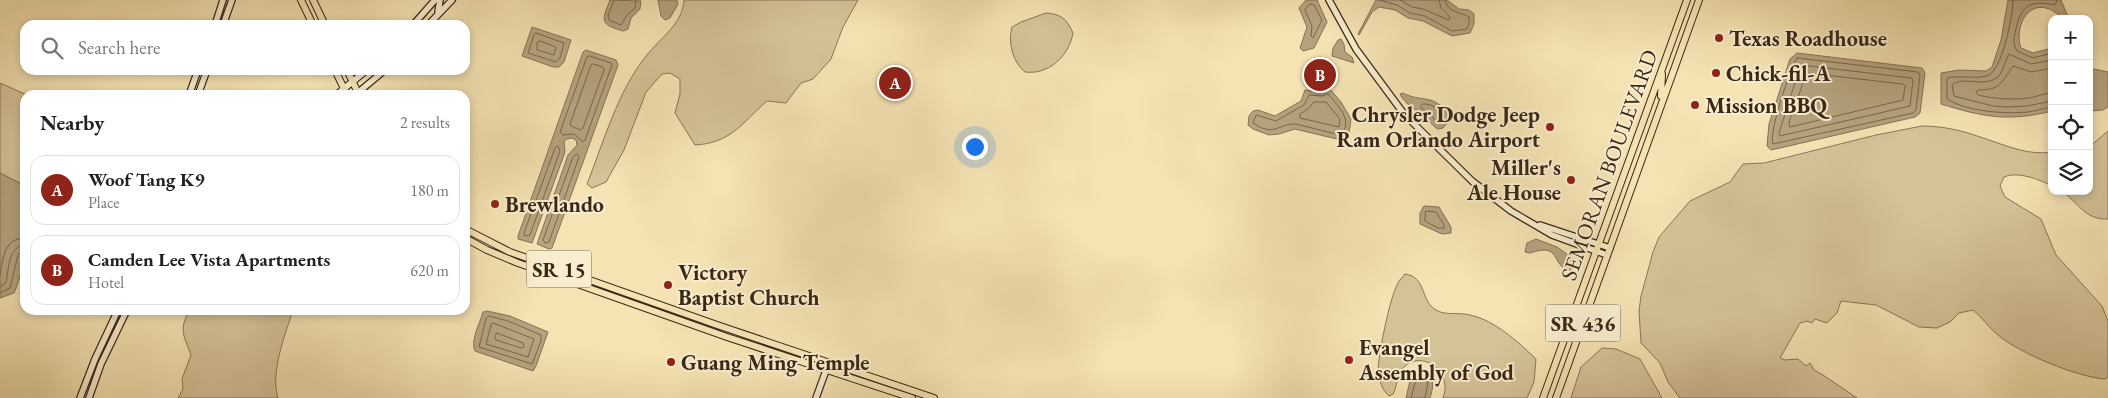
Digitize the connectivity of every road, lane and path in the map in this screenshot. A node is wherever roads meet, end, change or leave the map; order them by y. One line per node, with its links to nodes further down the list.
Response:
1 (224, 0): 12 (street)
2 (232, 0): 13 (street)
3 (301, 0): 14 (main road)
4 (313, 0): 15 (main road)
5 (435, 0): 16 (street)
6 (440, 0): 11 (street)
7 (1329, 0): 34 (street)
8 (1687, 0): 17 (main road, SEMORAN BOULEVARD / SR 436)
9 (1699, 0): 25 (main road, SEMORAN BOULEVARD / SR 436)
10 (450, 1): 11 (street)
11 (434, 18)
12 (216, 20)
13 (225, 20)
14 (311, 20)
15 (323, 20)
16 (417, 20)
17 (1668, 52): 18 (main road, SEMORAN BOULEVARD / SR 436); 25 (main road)
18 (1662, 70): 33 (main road); 37 (main road, SEMORAN BOULEVARD / SR 436)
19 (196, 75): 27 (street)
20 (205, 75): 28 (street)
21 (338, 75): 29 (main road)
22 (350, 75): 26 (main road)
23 (361, 75): 26 (street)
24 (379, 75): 32 (street)
25 (1671, 79): 33 (main road, SEMORAN BOULEVARD / SR 436)
26 (353, 82): 30 (street); 31 (main road)
27 (192, 90)
28 (200, 90)
29 (345, 90)
30 (347, 90)
31 (356, 90)
32 (362, 90)
33 (1658, 115): 38 (main road, SEMORAN BOULEVARD / SR 436)
34 (1530, 223): 37 (street); 39 (street)
35 (470, 232): 42 (main road, SR 15)
36 (470, 241): 41 (main road, SR 15)
37 (1599, 244): 38 (street); 39 (main road, SEMORAN BOULEVARD / SR 436)
38 (1610, 248): 40 (main road, SEMORAN BOULEVARD / SR 436)
39 (1596, 252): 40 (street); 58 (main road, SEMORAN BOULEVARD / SR 436)
40 (1607, 256): 59 (main road, SEMORAN BOULEVARD / SR 436)
41 (557, 277): 42 (main road); 43 (main road, SR 15)
42 (603, 285): 44 (main road, SR 15)
43 (609, 295): 44 (main road); 47 (main road, SR 15)
44 (646, 300): 48 (main road, SR 15)
45 (116, 315): 53 (street)
46 (126, 315): 54 (street)
47 (671, 317): 48 (main road); 49 (main road, SR 15)
48 (698, 319): 50 (main road, SR 15)
49 (721, 335): 50 (main road); 52 (main road, SR 15)
50 (750, 336): 51 (main road, SR 15)
51 (829, 362): 52 (street); 57 (main road, SR 15)
52 (826, 369): 55 (street); 56 (main road, SR 15)
53 (82, 398)
54 (89, 398)
55 (816, 398)
56 (912, 398)
57 (934, 398)
58 (1543, 398)
59 (1556, 398)

